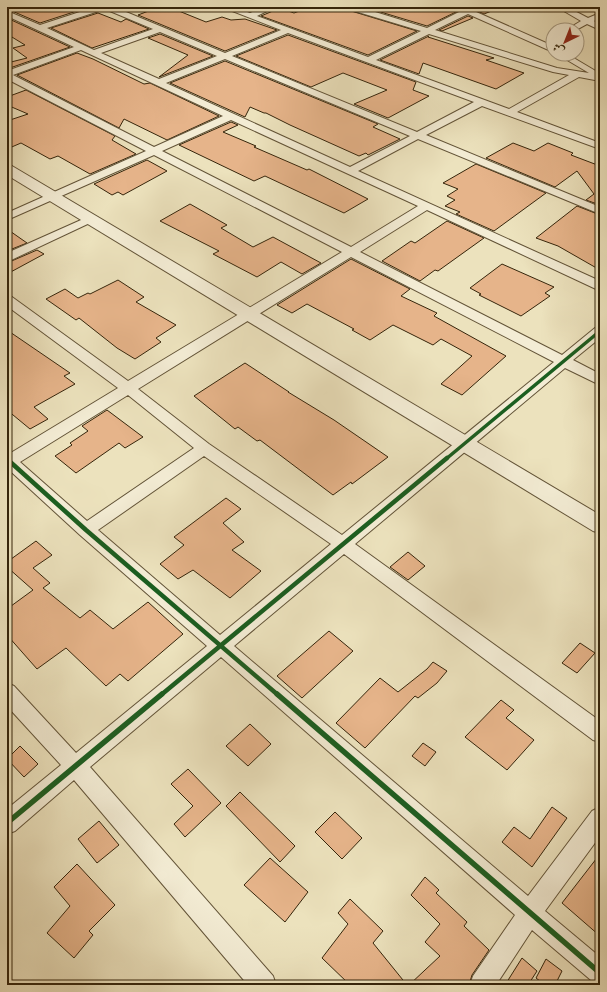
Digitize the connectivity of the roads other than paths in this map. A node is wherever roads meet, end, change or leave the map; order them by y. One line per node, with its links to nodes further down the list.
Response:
1 (102, 7): 13 (street)
2 (107, 7): 15 (street)
3 (226, 7): 11 (street)
4 (271, 7): 11 (street)
5 (352, 7): 17 (street)
6 (458, 7): 8 (street)
7 (561, 7): 12 (street)
8 (468, 11): 17 (street); 18 (street)
9 (7, 13): 13 (street)
10 (600, 15): 12 (street)
11 (250, 16): 16 (street)
12 (586, 22): 14 (street)
13 (39, 28): 19 (street)
14 (600, 28)
15 (161, 29): 20 (street); 21 (street)
16 (288, 30): 21 (street); 22 (street)
17 (427, 30): 22 (street); 25 (street)
18 (543, 44)
19 (81, 47): 20 (street); 24 (street)
20 (93, 53): 27 (street)
21 (224, 56): 27 (street); 31 (street)
22 (368, 60): 28 (street)
23 (575, 62): 26 (street)
24 (7, 74): 33 (street)
25 (577, 74): 26 (street); 29 (street)
26 (600, 77)
27 (158, 83): 30 (street)
28 (482, 102): 29 (street); 31 (street)
29 (510, 112): 32 (street)
30 (231, 116): 33 (street); 35 (street)
31 (418, 136): 35 (street); 38 (street)
32 (600, 146)
33 (154, 151): 36 (street); 41 (street)
34 (7, 169): 36 (street)
35 (350, 171): 37 (street)
36 (52, 197): 39 (street); 40 (street)
37 (426, 206): 41 (street); 43 (street)
38 (600, 211)
39 (7, 217)
40 (90, 219): 42 (street); 45 (street)
41 (349, 252): 45 (street); 47 (street)
42 (7, 258)
43 (600, 286)
44 (7, 300): 49 (street)
45 (249, 314): 49 (street); 50 (street)
46 (600, 331): 47 (street)
47 (563, 362): 48 (street); 50 (street)
48 (600, 380)
49 (128, 388): 51 (street); 52 (street)
50 (464, 445): 53 (street); 55 (street)
51 (204, 448): 54 (street); 55 (street)
52 (8, 460): 54 (street)
53 (600, 525)
54 (86, 530): 56 (street)
55 (343, 544): 56 (street); 58 (street)
56 (221, 646): 59 (street); 62 (street)
57 (7, 692): 59 (street)
58 (600, 733)
59 (75, 766): 61 (street); 64 (street)
60 (600, 818): 62 (street)
61 (7, 823)
62 (530, 913): 63 (street); 65 (street)
63 (600, 973)
64 (264, 985)
65 (482, 985)

